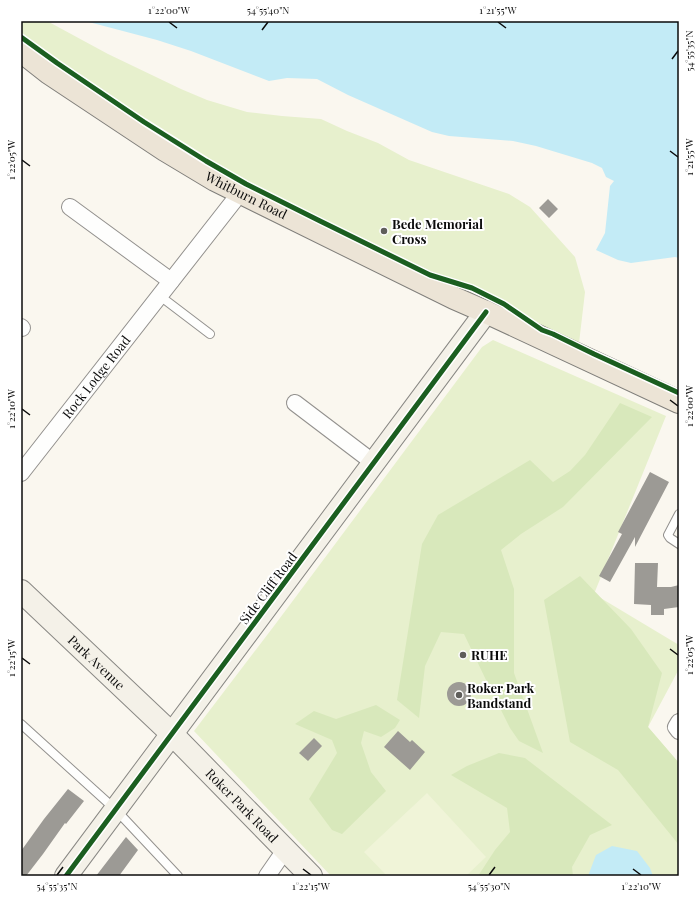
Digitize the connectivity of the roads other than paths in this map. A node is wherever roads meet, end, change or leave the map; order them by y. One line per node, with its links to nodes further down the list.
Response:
1 (21, 51): 2 (main road, Whitburn Road)
2 (240, 193): 4 (street, Rock Lodge Road); 6 (main road, Whitburn Road)
3 (70, 207): 4 (street)
4 (171, 281): 5 (street, Rock Lodge Road)
5 (160, 296): 7 (lane); 11 (street, Rock Lodge Road)
6 (486, 312): 8 (main road, Whitburn Road); 10 (street, Side Cliff Road)
7 (210, 334)
8 (679, 402)
9 (295, 404): 10 (street)
10 (374, 463): 16 (street, Side Cliff Road)
11 (21, 474)
12 (679, 514): 13 (lane)
13 (679, 544)
14 (23, 598): 16 (street, Park Avenue)
15 (21, 724): 17 (lane)
16 (172, 734): 17 (street, Side Cliff Road); 18 (street, Roker Park Road)
17 (116, 810): 19 (lane); 20 (street, Side Cliff Road)
18 (285, 850): 21 (street); 22 (street, Roker Park Road)
19 (173, 874)
20 (66, 876)
21 (267, 876)
22 (311, 876)

